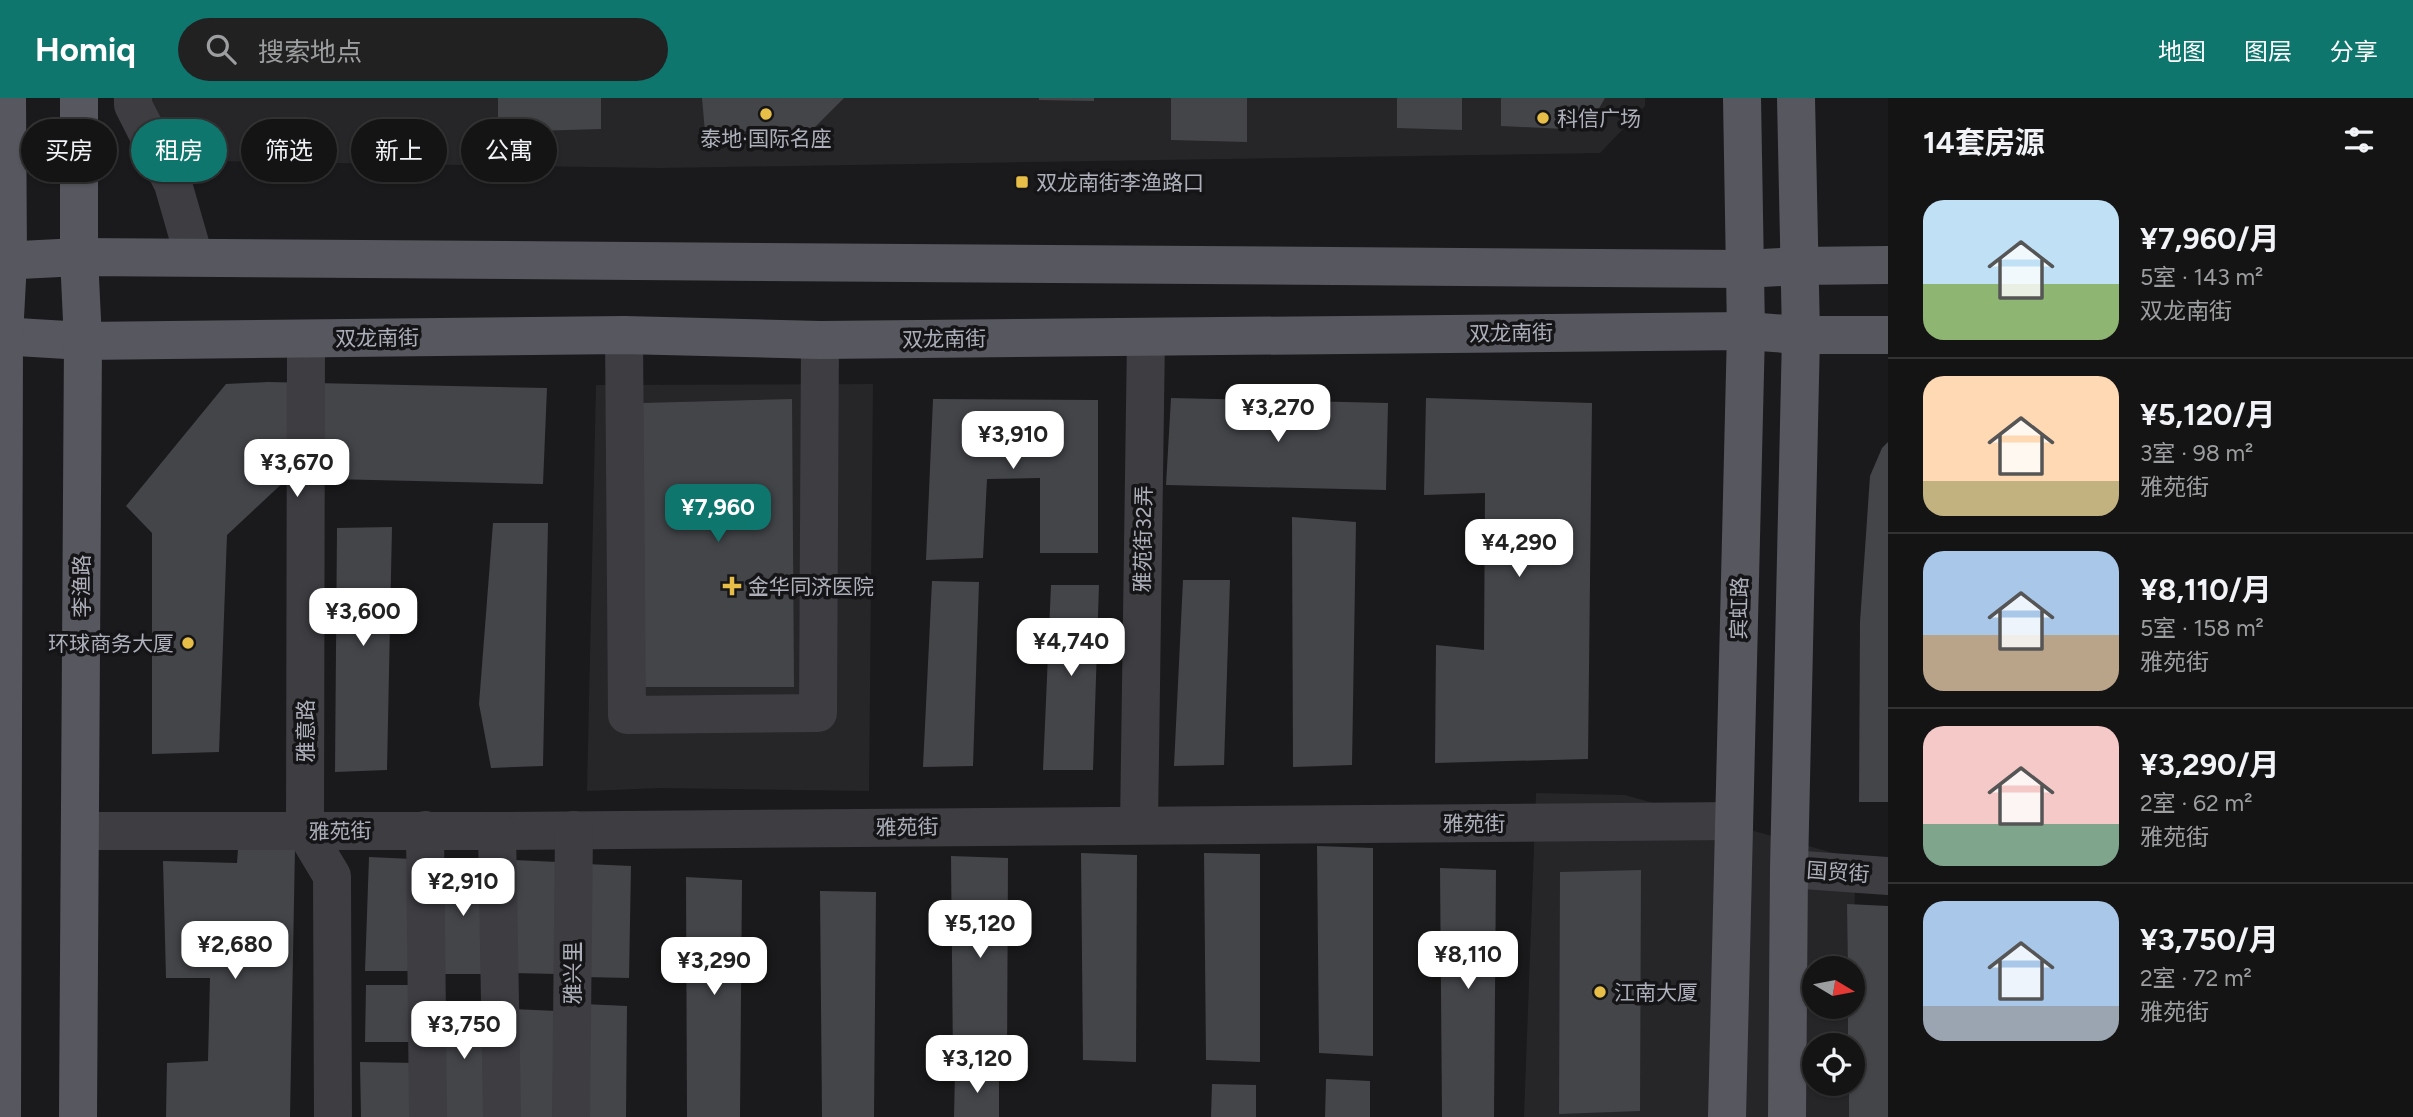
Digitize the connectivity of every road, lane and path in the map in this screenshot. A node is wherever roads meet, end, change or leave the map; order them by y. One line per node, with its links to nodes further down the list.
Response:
1 (7, 98): 6 (main road)
2 (79, 98): 7 (main road, 李渔路)
3 (133, 98): 8 (street)
4 (1742, 98): 12 (main road, 宾虹路)
5 (1796, 98): 11 (main road)
6 (4, 189): 9 (main road)
7 (79, 257): 8 (main road); 9 (main road); 21 (main road, 李渔路)
8 (194, 257): 12 (main road)
9 (4, 261): 14 (main road)
10 (1888, 265): 11 (main road)
11 (1798, 266): 12 (main road); 16 (main road)
12 (1745, 269): 13 (main road, 宾虹路)
13 (1746, 331): 16 (main road, 双龙南街); 18 (main road, 双龙南街); 22 (main road, 宾虹路)
14 (2, 335): 21 (main road, 双龙南街); 31 (main road)
15 (624, 335): 19 (main road, 双龙南街); 20 (main road, 双龙南街); 20 (street)
16 (1801, 335): 17 (main road, 双龙南街); 29 (main road)
17 (1888, 335)
18 (1146, 337): 20 (main road, 双龙南街); 23 (street, 雅苑街32弄)
19 (306, 339): 21 (main road, 双龙南街); 27 (street, 雅意路)
20 (820, 340)
21 (83, 341): 26 (main road, 李渔路)
22 (1734, 821): 23 (street, 雅苑街); 37 (main road, 宾虹路)
23 (1139, 825): 25 (street, 雅苑街)
24 (425, 830): 27 (street, 雅苑街); 28 (street, 雅苑街); 34 (street)
25 (574, 830): 28 (street, 雅苑街); 36 (street, 雅兴里)
26 (80, 831): 27 (street, 雅苑街); 32 (main road, 李渔路)
27 (305, 831): 33 (street)
28 (497, 831): 35 (street)
29 (1789, 869): 30 (street, 国贸街); 38 (main road)
30 (1888, 876)
31 (2, 1117)
32 (78, 1117)
33 (333, 1117)
34 (428, 1117)
35 (502, 1117)
36 (571, 1117)
37 (1727, 1117)
38 (1787, 1117)

